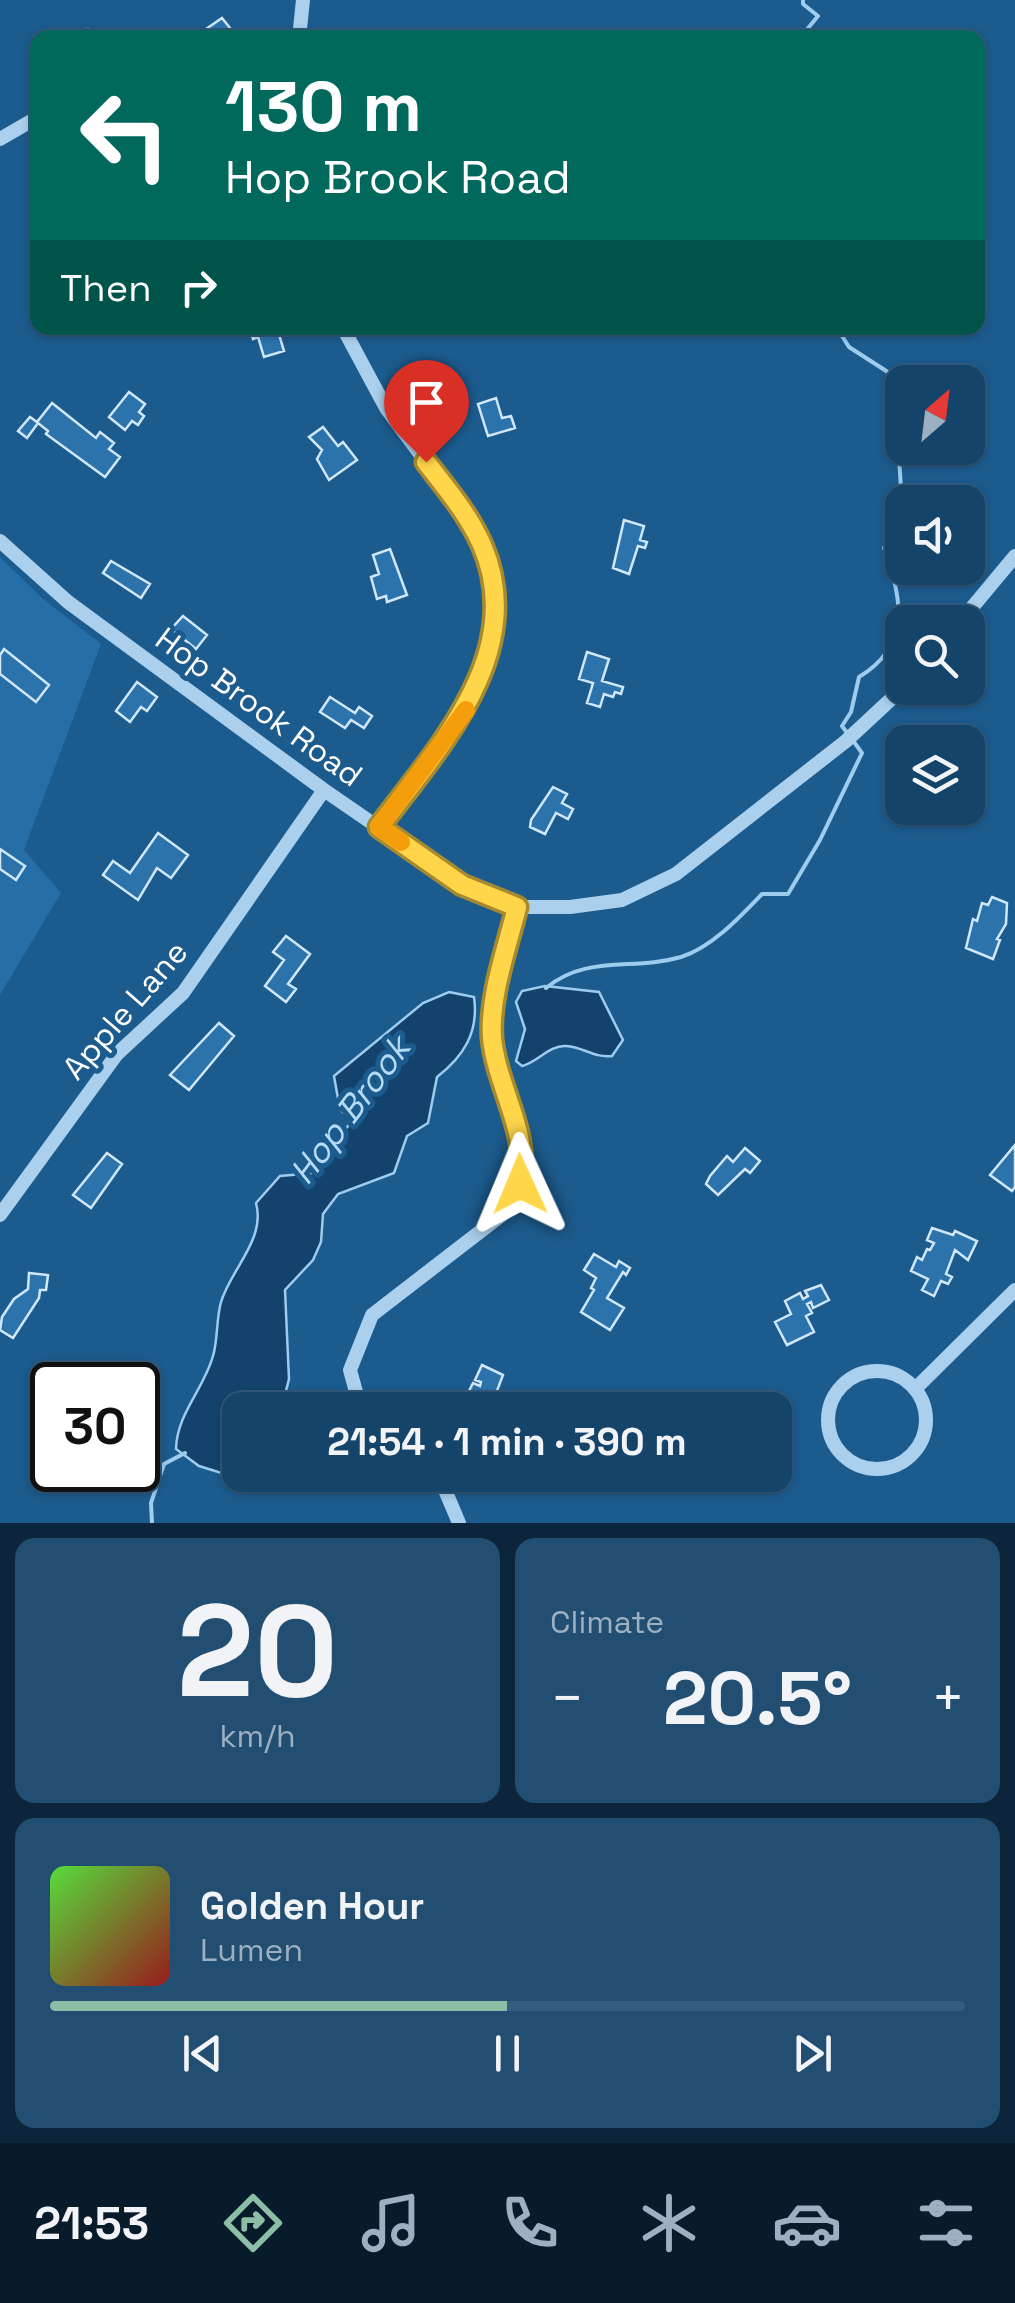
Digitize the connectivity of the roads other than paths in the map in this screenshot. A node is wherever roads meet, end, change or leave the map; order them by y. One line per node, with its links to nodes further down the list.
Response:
1 (303, 0): 2 (street)
2 (300, 30)
3 (30, 122): 4 (street)
4 (0, 139)
5 (346, 335): 11 (street)
6 (0, 541): 10 (street, Hop Brook Road)
7 (1015, 556): 8 (street)
8 (974, 605)
9 (885, 705): 12 (street, Hop Brook Road)
10 (324, 790): 11 (street, Hop Brook Road); 13 (street, Apple Lane)
11 (379, 827): 12 (street, Hop Brook Road)
12 (517, 907): 16 (street)
13 (0, 1216)
14 (1015, 1290): 15 (street)
15 (916, 1388): 15 (street)
16 (356, 1392)
17 (447, 1492): 18 (street)
18 (459, 1523)

